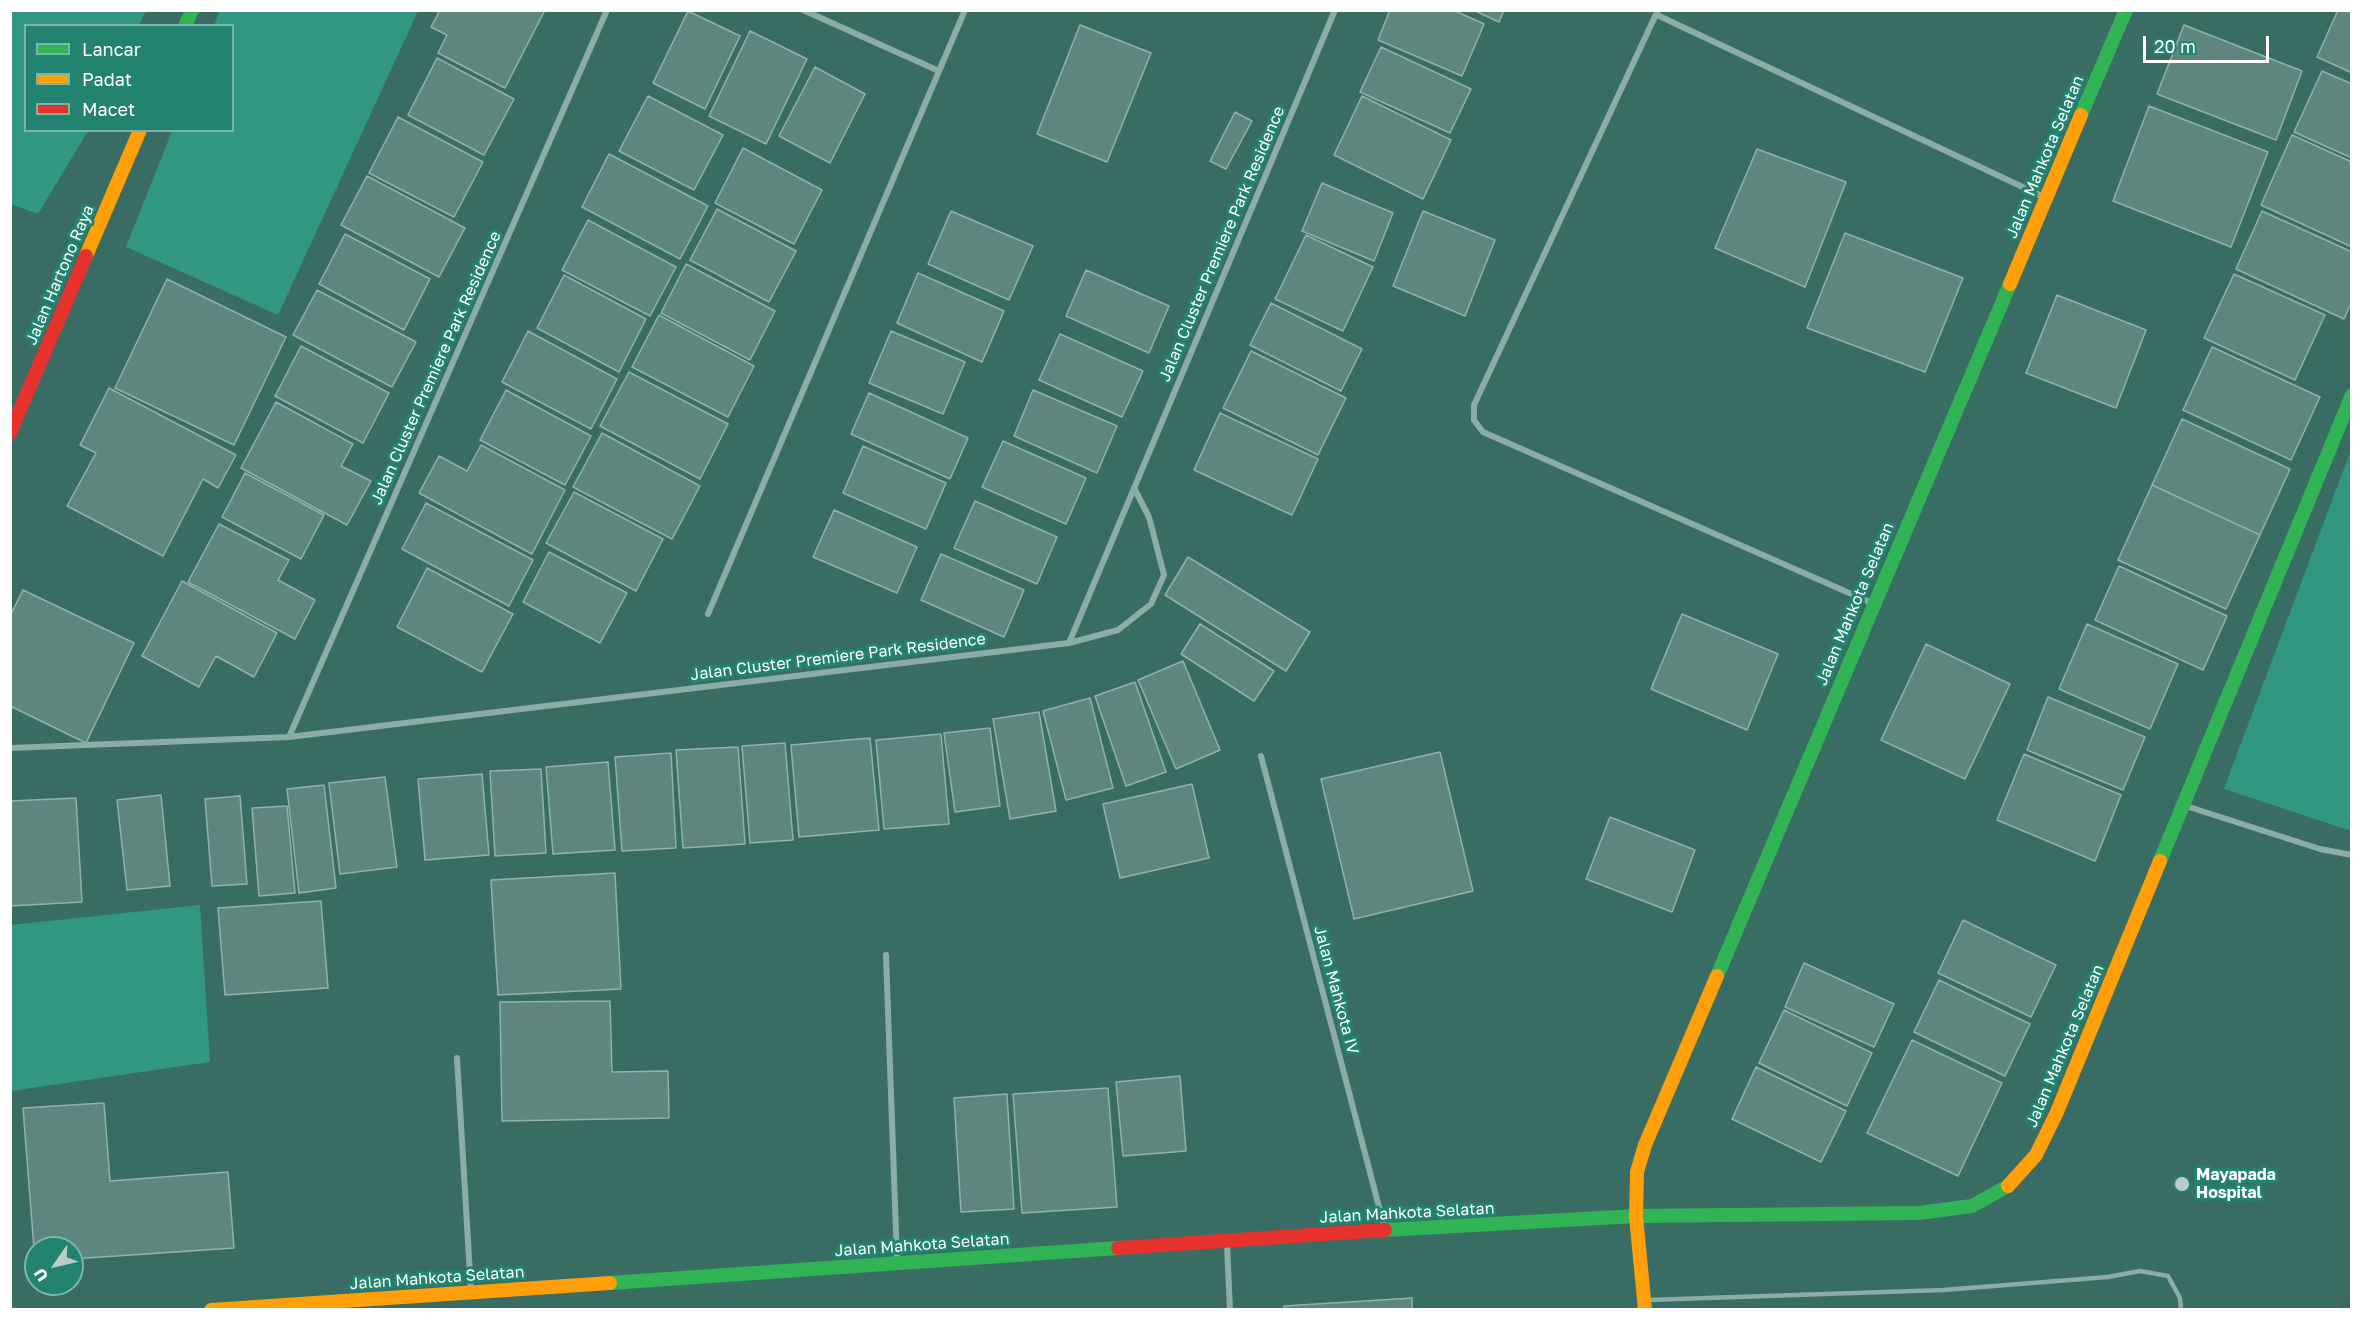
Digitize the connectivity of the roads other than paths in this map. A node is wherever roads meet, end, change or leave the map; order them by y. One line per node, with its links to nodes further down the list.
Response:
1 (192, 10): 8 (street)
2 (607, 10): 18 (street, Jalan Cluster Premiere Park Residence)
3 (803, 10): 9 (street)
4 (1335, 10): 14 (street, Jalan Cluster Premiere Park Residence)
5 (2126, 10): 11 (street, Jalan Mahkota Selatan)
6 (963, 11): 9 (street)
7 (1658, 13): 11 (street); 15 (street)
8 (186, 24)
9 (939, 71): 16 (street)
10 (139, 132): 13 (street, Jalan Hartono Raya)
11 (2045, 198): 15 (street, Jalan Mahkota Selatan)
12 (2352, 395): 21 (street, Jalan Mahkota Selatan)
13 (10, 433)
14 (1134, 488): 17 (street, Jalan Cluster Premiere Park Residence); 17 (street, Jalan Cluster Premiere Park Residence)
15 (1873, 604): 25 (street, Jalan Mahkota Selatan)
16 (708, 614)
17 (1069, 643): 18 (street, Jalan Cluster Premiere Park Residence)
18 (289, 737): 19 (street, Jalan Cluster Premiere Park Residence)
19 (10, 748)
20 (1261, 756): 26 (street, Jalan Mahkota IV)
21 (2183, 804): 22 (street); 25 (street, Jalan Mahkota Selatan)
22 (2352, 855)
23 (886, 955): 28 (street)
24 (457, 1058): 29 (street)
25 (1636, 1216): 26 (street, Jalan Mahkota Selatan); 30 (street, Jalan Mahkota Selatan)
26 (1385, 1230): 27 (street, Jalan Mahkota Selatan)
27 (1226, 1241): 28 (street, Jalan Mahkota Selatan); 32 (street)
28 (897, 1264): 29 (street, Jalan Mahkota Selatan)
29 (471, 1291): 31 (street, Jalan Mahkota Selatan)
30 (1644, 1305): 33 (lane)
31 (211, 1310)
32 (1230, 1310)
33 (2181, 1310)

